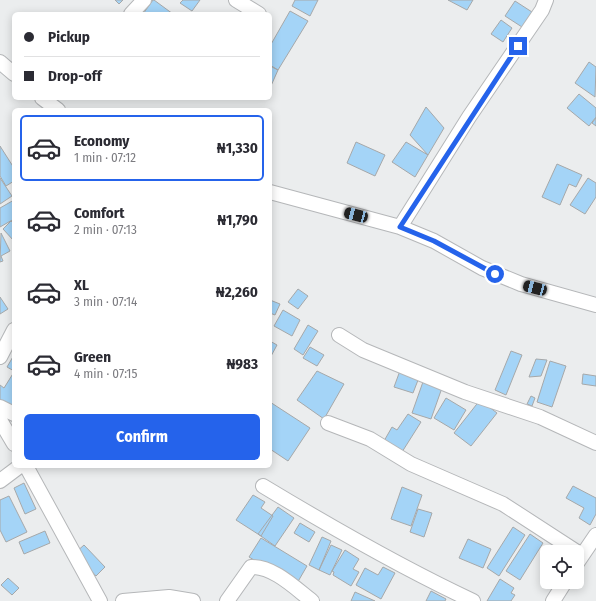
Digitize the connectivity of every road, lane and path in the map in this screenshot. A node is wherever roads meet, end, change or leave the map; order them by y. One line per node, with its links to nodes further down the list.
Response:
1 (144, 0): 4 (street)
2 (236, 0): 5 (street)
3 (546, 0): 9 (street)
4 (133, 12)
5 (256, 12)
6 (0, 62): 7 (street)
7 (12, 72)
8 (272, 193): 9 (street)
9 (400, 227): 10 (street)
10 (596, 305)
11 (12, 334): 13 (street)
12 (338, 335): 19 (street)
13 (0, 357)
14 (0, 407): 15 (street)
15 (12, 413)
16 (0, 420): 18 (street)
17 (328, 423): 25 (street)
18 (12, 441)
19 (596, 443)
20 (17, 468): 22 (street)
21 (27, 468): 28 (street)
22 (0, 481)
23 (263, 486): 33 (street)
24 (596, 534): 26 (street)
25 (562, 545)
26 (584, 549)
27 (561, 589): 34 (street)
28 (100, 601)
29 (123, 601): 30 (street)
30 (193, 601)
31 (227, 601): 32 (street)
32 (312, 601)
33 (473, 601)
34 (553, 601)

